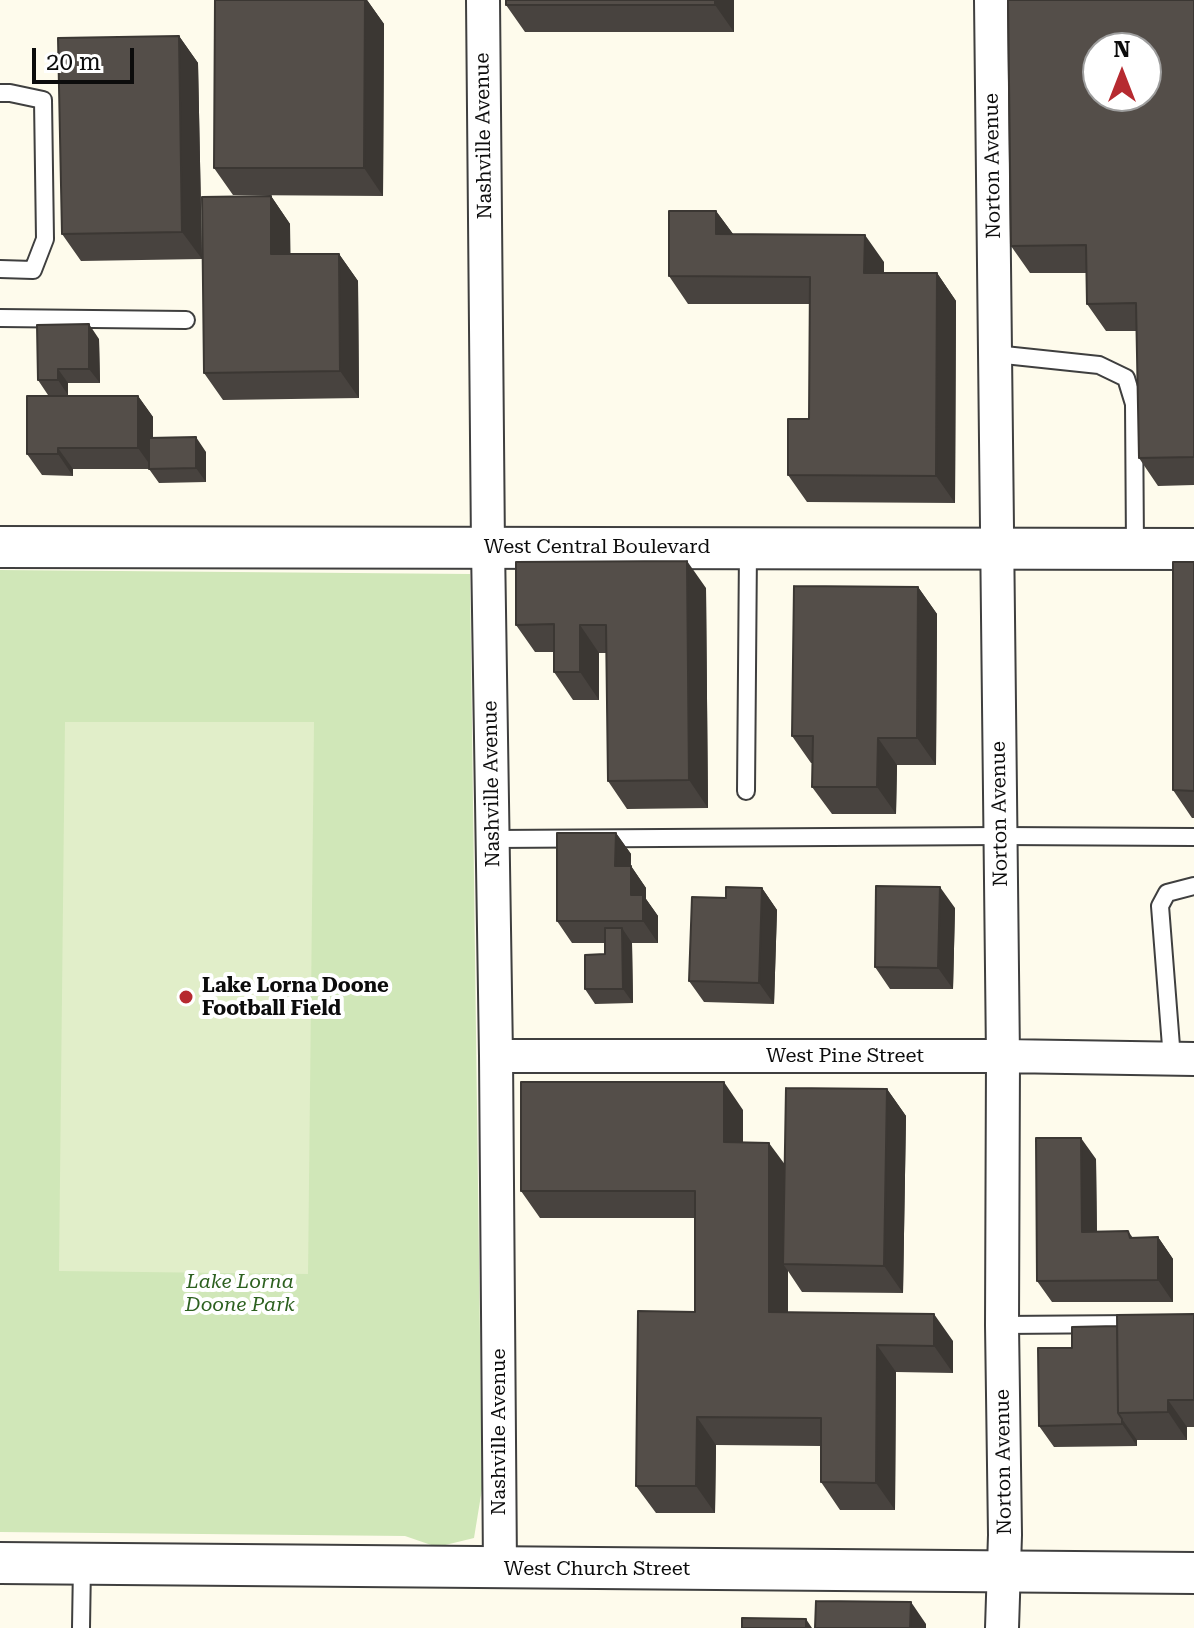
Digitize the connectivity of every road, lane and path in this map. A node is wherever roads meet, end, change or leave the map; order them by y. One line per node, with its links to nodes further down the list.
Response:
1 (483, 0): 9 (street, Nashville Avenue)
2 (991, 0): 7 (street, Norton Avenue)
3 (0, 93): 4 (lane)
4 (0, 269)
5 (0, 318): 6 (lane)
6 (186, 320)
7 (995, 354): 11 (street, Norton Avenue); 12 (lane)
8 (0, 547): 9 (street, West Central Boulevard)
9 (488, 547): 10 (street, West Central Boulevard); 17 (street, Nashville Avenue)
10 (748, 547): 11 (street, West Central Boulevard); 14 (lane)
11 (997, 548): 12 (street, West Central Boulevard); 15 (street, Norton Avenue)
12 (1135, 548): 13 (street, West Central Boulevard)
13 (1194, 549)
14 (746, 791)
15 (1001, 836): 16 (lane); 17 (lane); 20 (street, Norton Avenue)
16 (1194, 837)
17 (493, 839): 19 (street, Nashville Avenue)
18 (1194, 886): 21 (lane)
19 (496, 1056): 20 (street, West Pine Street); 26 (street, Nashville Avenue)
20 (1003, 1056): 21 (street, West Pine Street); 23 (street, Norton Avenue)
21 (1183, 1059)
22 (1146, 1324): 23 (lane)
23 (1002, 1325): 27 (street, Norton Avenue)
24 (0, 1563): 25 (street, West Church Street)
25 (82, 1564): 26 (street, West Church Street); 29 (lane)
26 (500, 1568): 27 (street, West Church Street)
27 (1003, 1571): 28 (street, West Church Street); 30 (street, Norton Avenue)
28 (1194, 1573)
29 (81, 1628)
30 (1002, 1628)

